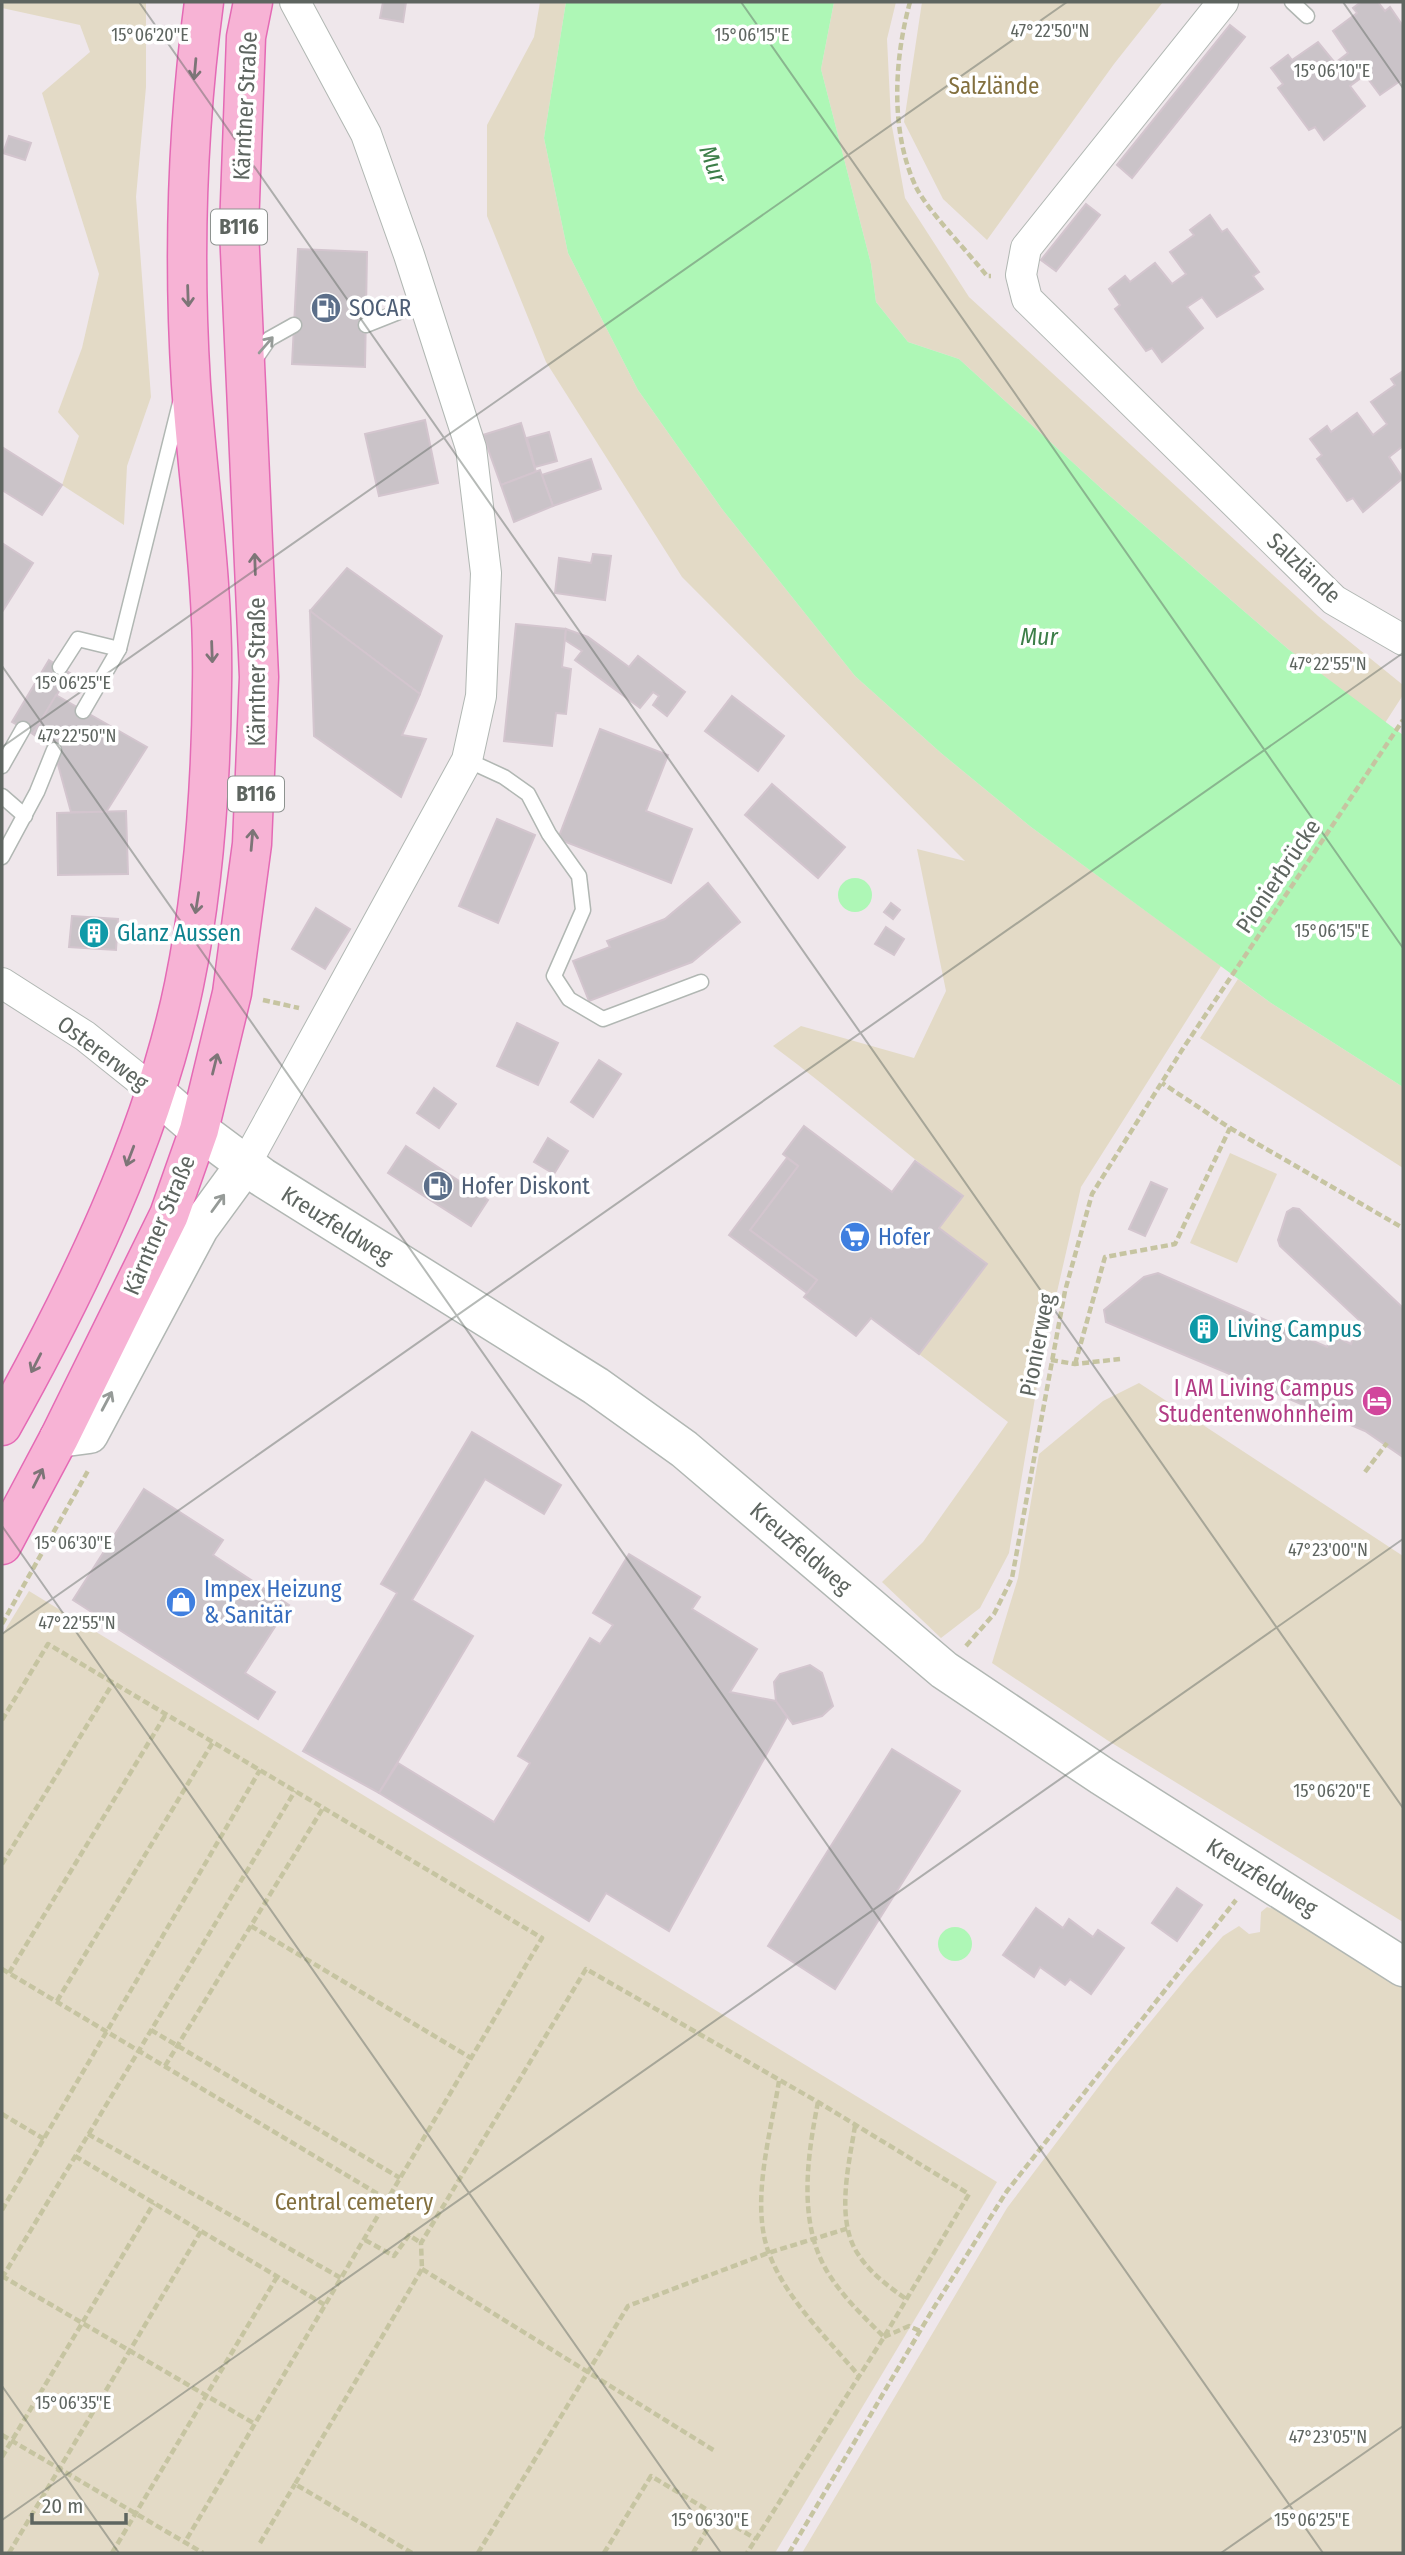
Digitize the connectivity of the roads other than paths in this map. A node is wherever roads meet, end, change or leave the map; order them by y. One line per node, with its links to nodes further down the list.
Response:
1 (204, 2): 11 (main road, Kärntner Straße / B116, one-way to 11)
2 (253, 2): 10 (main road, Kärntner Straße / B116)
3 (295, 2): 7 (street)
4 (1223, 2): 12 (street, Salzlände)
5 (1292, 2): 6 (lane)
6 (1307, 16)
7 (424, 302): 9 (lane); 18 (street)
8 (294, 324): 10 (lane, one-way to 8)
9 (366, 325)
10 (246, 374): 26 (main road, Kärntner Straße / B116, one-way to 10)
11 (191, 380): 13 (lane); 25 (main road, Kärntner Straße / B116, one-way to 25)
12 (1403, 640)
13 (120, 649): 14 (lane); 15 (lane)
14 (60, 667)
15 (83, 710)
16 (23, 729): 19 (lane)
17 (54, 750): 21 (lane)
18 (467, 760): 23 (lane); 27 (street)
19 (2, 766)
20 (2, 796): 21 (lane)
21 (24, 816): 22 (lane)
22 (2, 857)
23 (701, 982)
24 (2, 983): 25 (street, Ostererweg)
25 (155, 1092): 26 (main road, Ostererweg); 28 (main road, Kärntner Straße / B116, one-way to 28)
26 (199, 1130): 27 (main road, Kreuzfeldweg); 29 (main road, Kärntner Straße / B116)
27 (245, 1165): 29 (main road, one-way to 27); 31 (main road, Kreuzfeldweg)
28 (2, 1426)
29 (59, 1438): 30 (main road, Kärntner Straße / B116, one-way to 29)
30 (2, 1545)
31 (1403, 1967)

